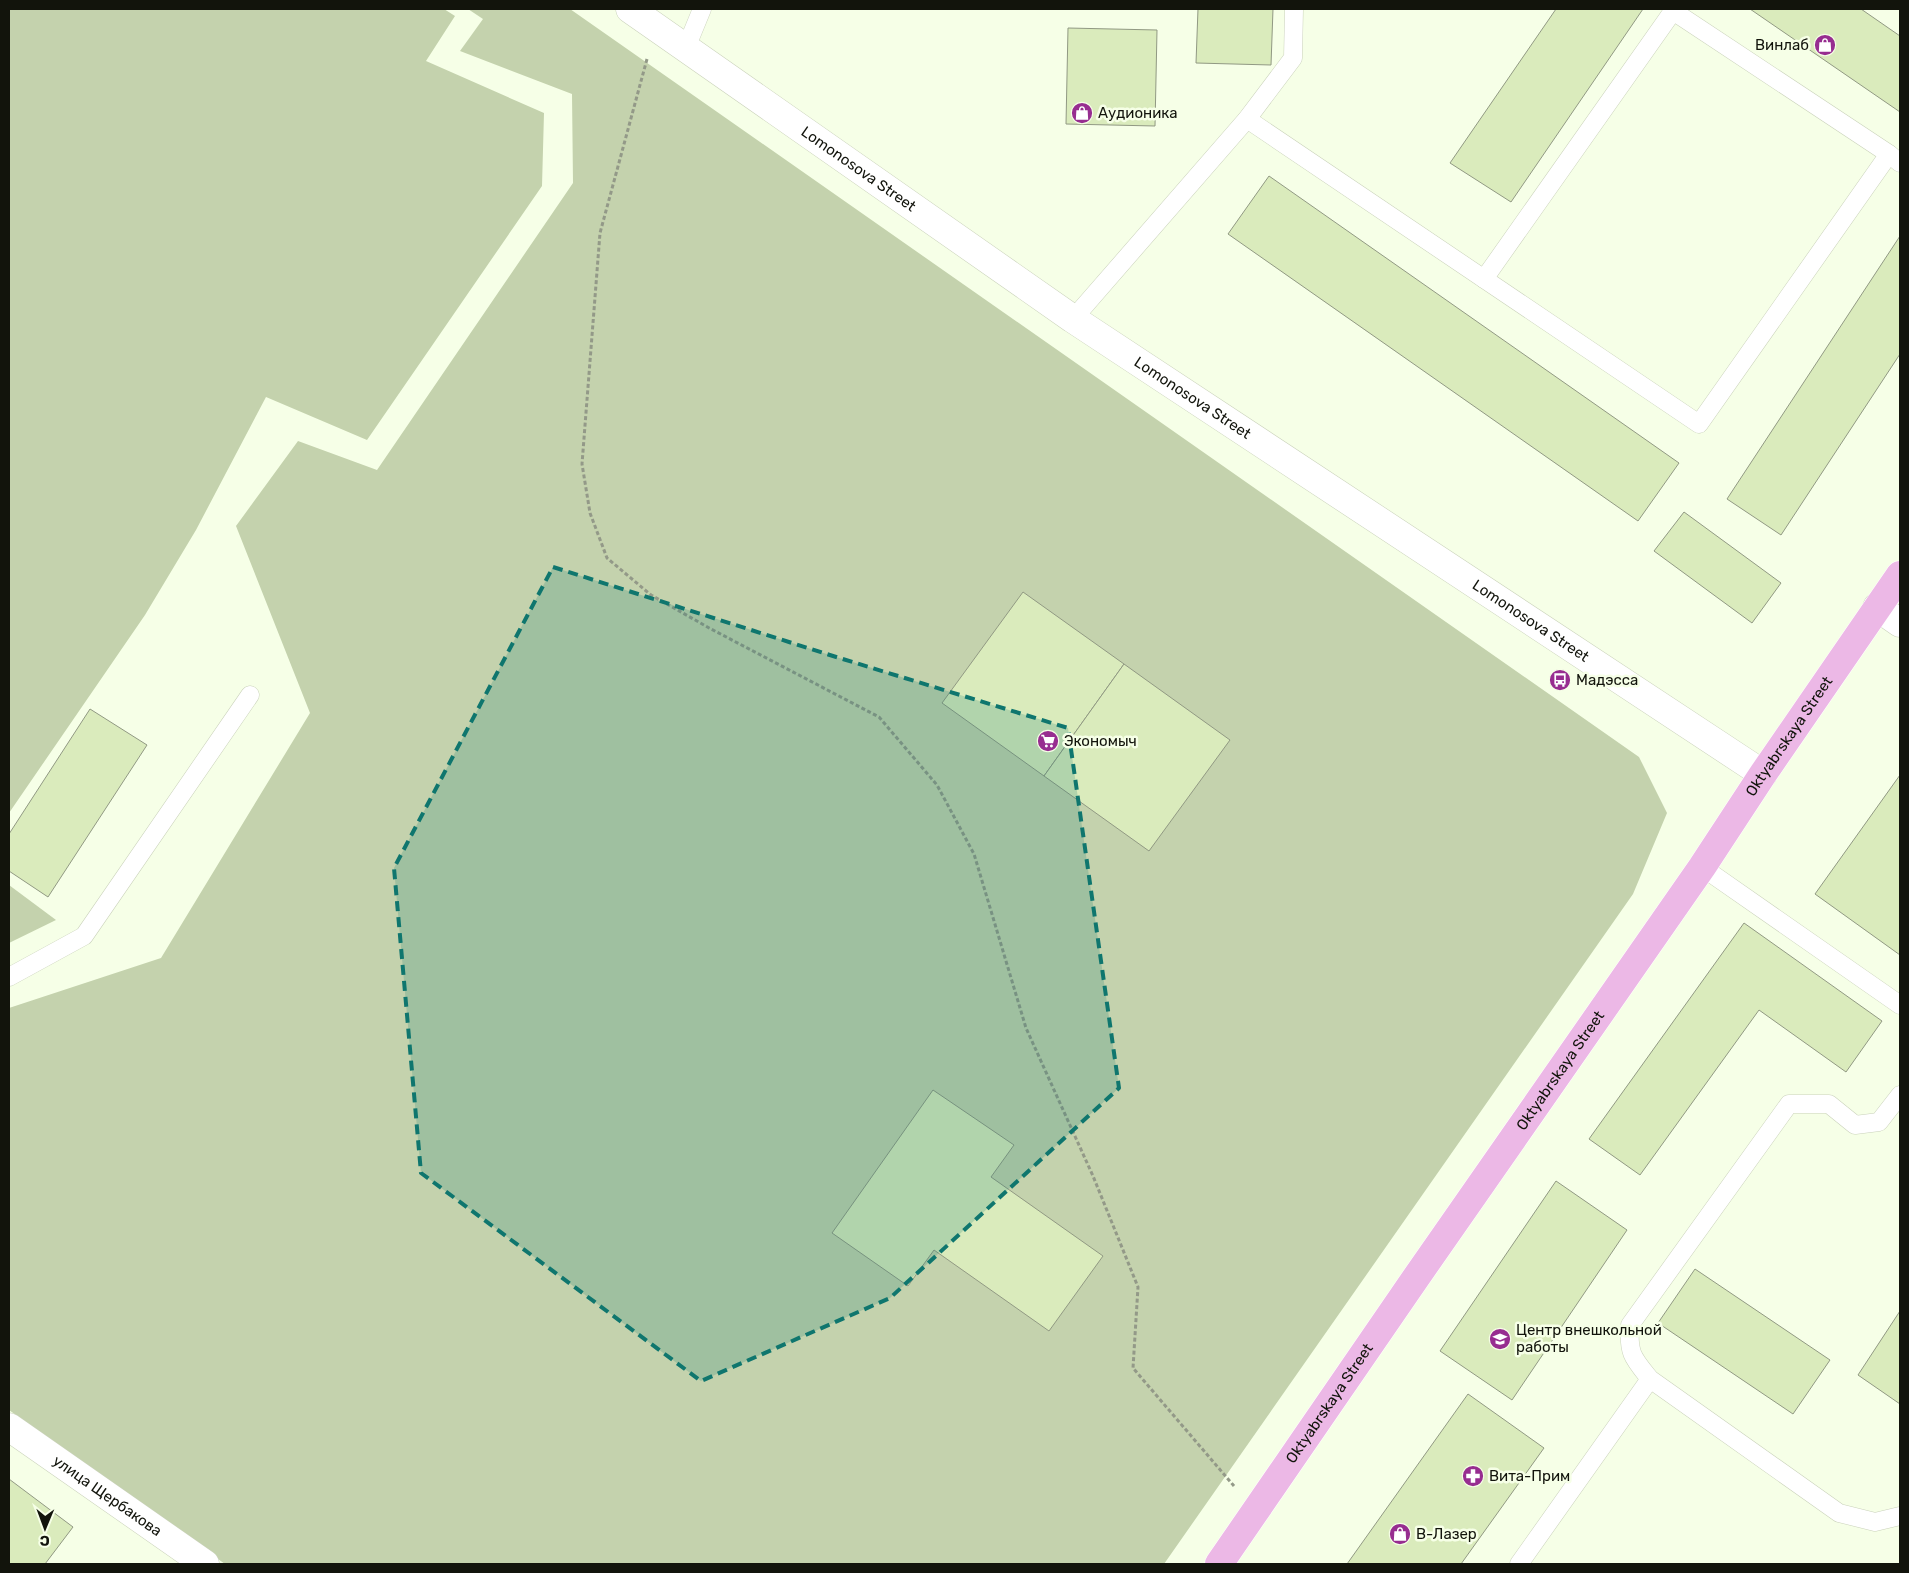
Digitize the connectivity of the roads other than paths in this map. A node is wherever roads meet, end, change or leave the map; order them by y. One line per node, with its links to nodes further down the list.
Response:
1 (630, 9): 4 (main road, Lomonosova Street)
2 (702, 9): 4 (lane)
3 (1294, 9): 5 (lane)
4 (686, 48): 8 (main road, Lomonosova Street)
5 (1247, 118): 7 (lane); 8 (lane)
6 (1895, 159): 7 (lane); 7 (lane)
7 (1484, 279)
8 (1073, 319): 13 (main road, Lomonosova Street)
9 (1900, 575): 10 (main road, Oktyabrskaya Street)
10 (1877, 607): 11 (main road); 13 (main road, Oktyabrskaya Street)
11 (1900, 623)
12 (250, 695): 15 (lane)
13 (1763, 774): 14 (main road, Oktyabrskaya Street)
14 (1702, 867): 16 (lane); 22 (main road, Oktyabrskaya Street)
15 (9, 977)
16 (1900, 1005)
17 (1900, 1094): 18 (lane)
18 (1650, 1380): 20 (lane); 23 (lane)
19 (9, 1427): 21 (main road, улица Щербакова)
20 (1900, 1516)
21 (205, 1564)
22 (1219, 1564)
23 (1519, 1564)

